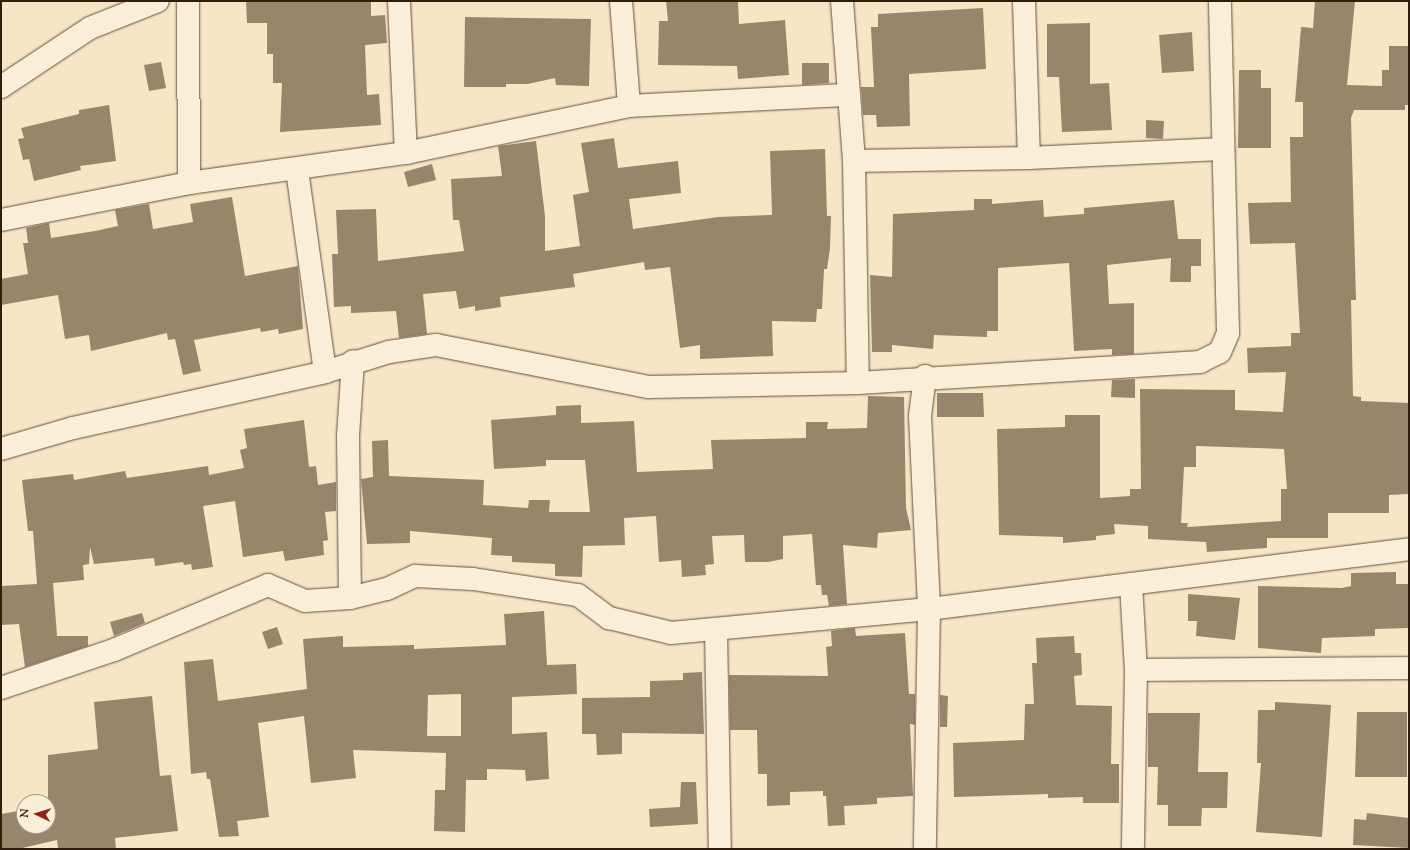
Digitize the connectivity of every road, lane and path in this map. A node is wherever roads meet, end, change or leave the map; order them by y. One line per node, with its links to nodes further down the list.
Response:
1 (158, 1): 8 (street)
2 (188, 1): 16 (street)
3 (399, 1): 12 (street)
4 (621, 1): 10 (street)
5 (842, 1): 9 (street)
6 (1024, 1): 13 (street)
7 (1220, 1): 11 (street)
8 (1, 87)
9 (849, 95): 10 (street); 14 (street)
10 (629, 106): 12 (street)
11 (1222, 149): 13 (street); 20 (street)
12 (406, 153): 15 (street)
13 (1029, 158): 14 (street)
14 (854, 161): 21 (street)
15 (297, 170): 16 (street); 19 (street)
16 (189, 183): 17 (street)
17 (1, 220)
18 (353, 361): 19 (street); 21 (street); 25 (street)
19 (325, 372): 22 (street)
20 (925, 376): 21 (street); 26 (street)
21 (858, 383)
22 (1, 449)
23 (1409, 549): 24 (street)
24 (1130, 584): 26 (street); 29 (street)
25 (350, 598): 27 (street); 30 (street)
26 (929, 609): 27 (street); 32 (street)
27 (716, 630): 31 (street)
28 (1409, 668): 29 (street)
29 (1136, 670): 33 (street)
30 (1, 688)
31 (720, 849)
32 (925, 849)
33 (1133, 849)

